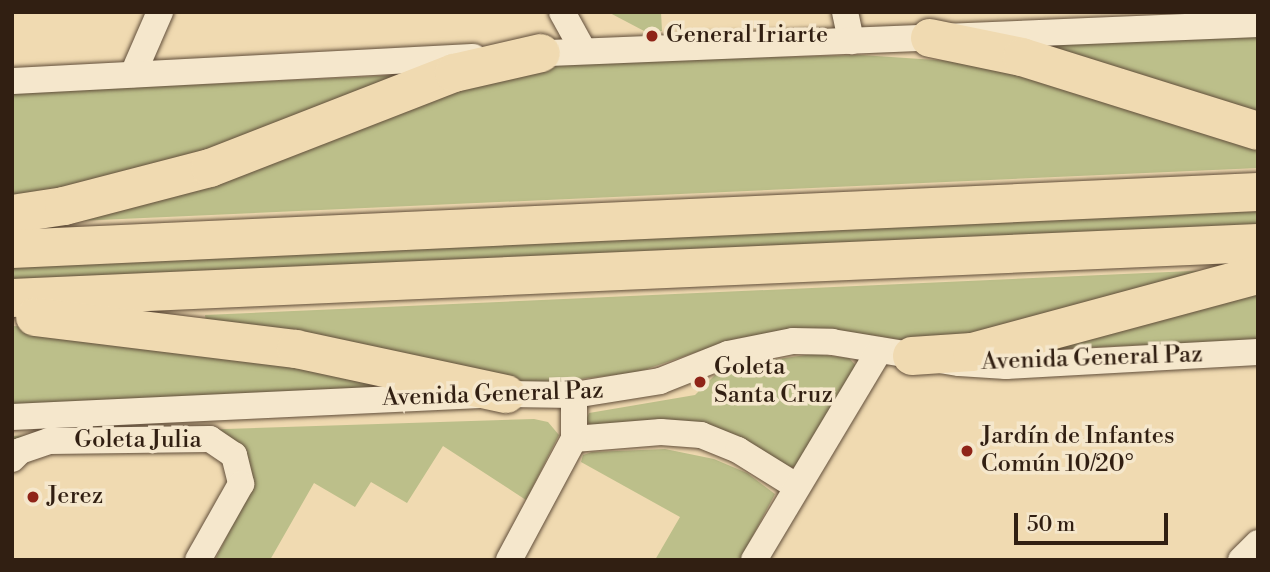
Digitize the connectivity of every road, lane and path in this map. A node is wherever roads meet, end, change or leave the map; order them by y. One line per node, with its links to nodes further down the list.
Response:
1 (160, 12): 10 (street)
2 (845, 12): 7 (street)
3 (566, 14): 8 (street)
4 (1152, 21): 5 (street); 6 (street)
5 (1258, 24)
6 (930, 38): 7 (street); 12 (highway)
7 (850, 41): 8 (street)
8 (583, 50): 9 (street)
9 (541, 53): 10 (street); 14 (highway)
10 (133, 74): 11 (street)
11 (12, 81)
12 (1258, 131)
13 (1258, 192): 16 (highway)
14 (12, 214)
15 (1258, 243): 18 (highway)
16 (12, 249)
17 (1258, 275): 21 (highway)
18 (12, 298)
19 (12, 314): 22 (highway)
20 (1258, 352): 21 (street, Avenida General Paz)
21 (896, 353): 23 (street, Avenida General Paz); 27 (street)
22 (506, 394): 23 (street, Avenida General Paz); 24 (street, Avenida General Paz)
23 (575, 395): 25 (street)
24 (12, 417)
25 (574, 439): 27 (street); 30 (street)
26 (12, 460): 29 (street, Goleta Julia)
27 (796, 486): 31 (street)
28 (1258, 543): 32 (street)
29 (198, 560)
30 (509, 560)
31 (754, 560)
32 (1241, 560)

